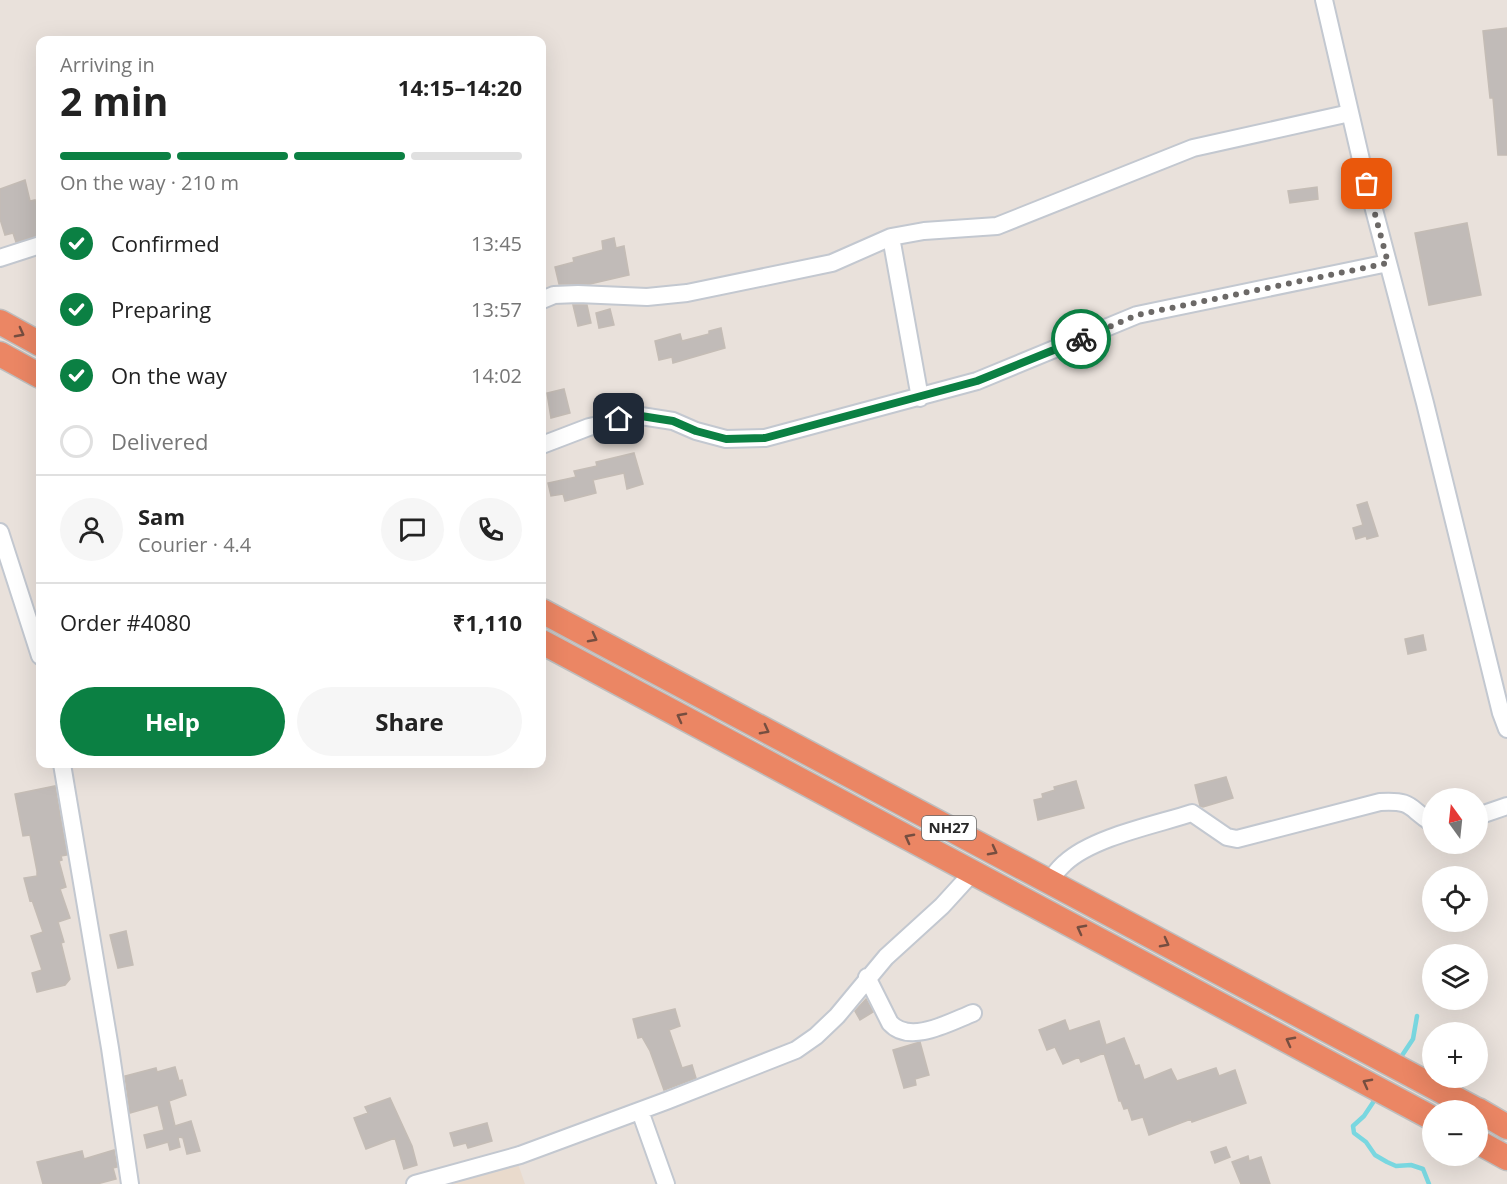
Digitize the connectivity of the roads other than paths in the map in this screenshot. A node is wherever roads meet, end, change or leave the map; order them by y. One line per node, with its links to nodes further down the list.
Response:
1 (1324, 0): 2 (street)
2 (1350, 113): 3 (street); 6 (street)
3 (891, 237): 7 (street); 12 (street)
4 (36, 246): 5 (street)
5 (0, 258)
6 (1388, 263): 12 (street); 18 (street)
7 (546, 298)
8 (0, 322): 9 (highway, one-way to 9)
9 (36, 342)
10 (0, 354): 11 (highway)
11 (36, 373)
12 (920, 398): 13 (street)
13 (546, 443)
14 (0, 534): 16 (street)
15 (546, 613): 24 (highway, NH27, one-way to 24)
16 (36, 644)
17 (546, 644): 23 (highway, NH27, one-way to 17)
18 (1507, 729)
19 (63, 768): 34 (street)
20 (1507, 806): 21 (street)
21 (1488, 813)
22 (1422, 815): 24 (street)
23 (974, 872): 25 (street); 29 (highway, NH27, one-way to 23)
24 (1049, 881): 27 (highway, NH27, one-way to 27)
25 (867, 977): 26 (street); 28 (street)
26 (973, 1013)
27 (1458, 1100)
28 (640, 1111): 35 (street); 36 (street)
29 (1422, 1112)
30 (1488, 1116): 31 (highway, NH27)
31 (1507, 1127)
32 (1488, 1148): 33 (highway)
33 (1507, 1158)
34 (130, 1184)
35 (415, 1184)
36 (666, 1184)

